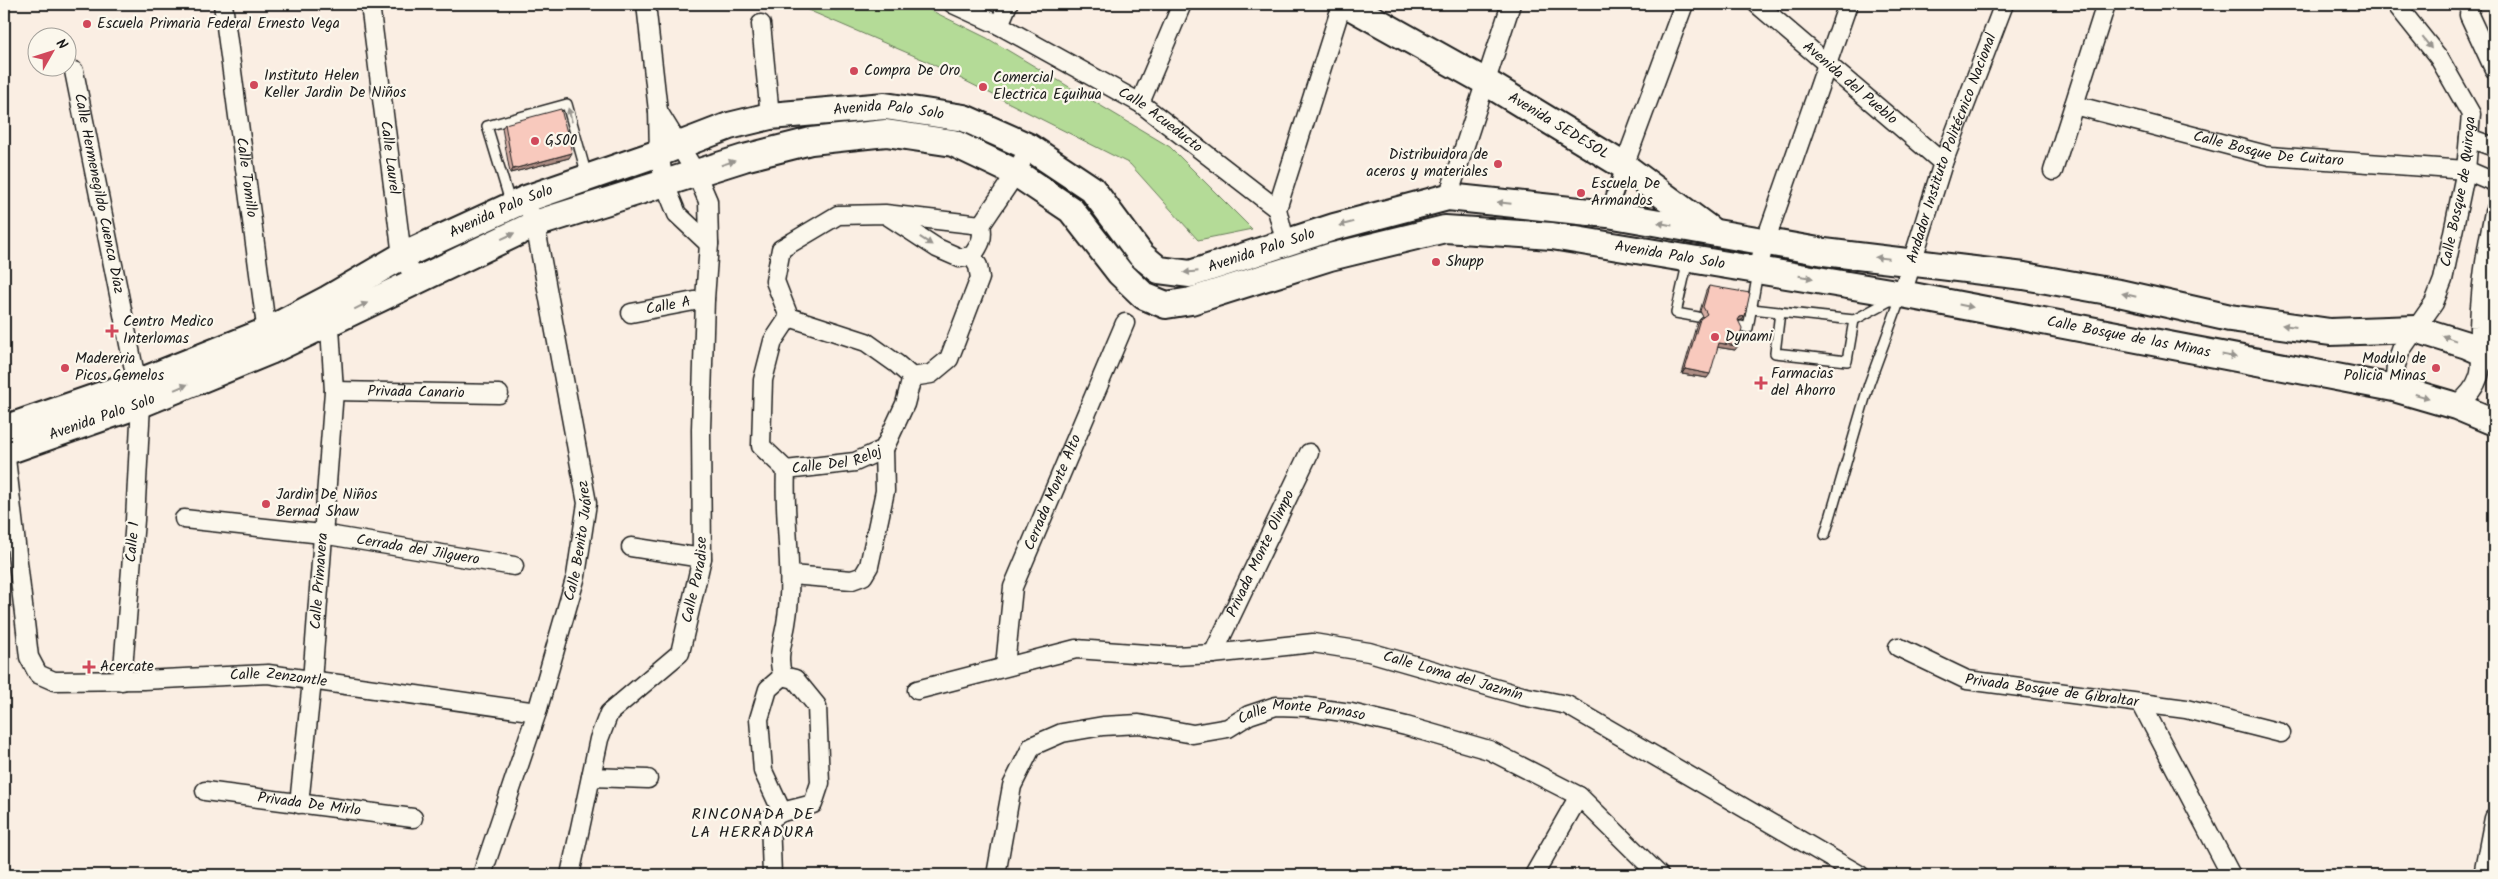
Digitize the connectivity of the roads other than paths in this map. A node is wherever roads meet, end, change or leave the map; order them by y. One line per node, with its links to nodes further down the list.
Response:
1 (223, 4): 69 (street, Calle Tomillo)
2 (370, 4): 51 (street, Calle Laurel)
3 (646, 4): 29 (street, Calle Paradise)
4 (953, 4): 18 (street, Calle Acueducto)
5 (1008, 4): 18 (street)
6 (1182, 4): 23 (street)
7 (1342, 4): 41 (street)
8 (1346, 4): 22 (main road, Avenida SEDESOL)
9 (1511, 4): 22 (street)
10 (1684, 4): 31 (street)
11 (1757, 4): 19 (street, Avenida del Pueblo)
12 (1848, 4): 19 (street)
13 (2004, 4): 30 (street, Andador Instituto Politécnico Nacional)
14 (2106, 4): 24 (street)
15 (2398, 4): 26 (street, Calle Bosque de Quiroga, one-way to 26)
16 (2471, 4): 20 (street)
17 (761, 24): 25 (street)
18 (999, 25): 23 (street, Calle Acueducto)
19 (1829, 64): 30 (street, Avenida del Pueblo); 48 (street)
20 (2494, 69)
21 (75, 78): 74 (street, Calle Hermenegildo Cuenca Díaz)
22 (1484, 81): 31 (main road, Avenida SEDESOL); 39 (street)
23 (1140, 103): 41 (street, Calle Acueducto)
24 (2074, 105): 32 (street); 33 (street, Calle Bosque De Cuitaro)
25 (770, 116): 27 (main road, Avenida Palo Solo); 29 (main road, Avenida Palo Solo)
26 (2469, 138): 28 (street); 33 (street, Calle Bosque de Quiroga)
27 (1029, 147): 35 (street); 50 (main road, Avenida Palo Solo, one-way to 27)
28 (2494, 147)
29 (669, 149): 34 (street, Calle Paradise); 36 (main road, Avenida Palo Solo); 37 (street)
30 (1943, 163): 54 (street, Andador Instituto Politécnico Nacional)
31 (1624, 166): 44 (street); 47 (main road, Avenida SEDESOL)
32 (2053, 170)
33 (2466, 170): 38 (street, Calle Bosque De Cuitaro); 68 (street, Calle Bosque de Quiroga)
34 (696, 173): 35 (main road, Avenida Palo Solo, one-way to 35); 37 (main road, Avenida Palo Solo); 49 (street, Calle Paradise)
35 (1016, 173): 46 (street); 53 (main road, Avenida Palo Solo)
36 (587, 179): 40 (main road, Avenida Palo Solo); 40 (lane, one-way to 40)
37 (664, 182): 45 (main road, Avenida Palo Solo); 49 (street)
38 (2494, 182)
39 (1448, 197): 44 (main road, Avenida Palo Solo, one-way to 39); 50 (main road, Avenida Palo Solo, one-way to 50)
40 (519, 203): 45 (street, Calle Benito Juárez); 51 (main road, Avenida Palo Solo)
41 (1277, 209): 50 (street)
42 (2494, 212): 70 (street)
43 (885, 214): 46 (street); 52 (street, one-way to 52); 63 (street)
44 (1608, 214): 47 (main road, Avenida Palo Solo, one-way to 44)
45 (535, 224): 56 (main road, Avenida Palo Solo, one-way to 45); 97 (street, Calle Benito Juárez)
46 (981, 225): 52 (street)
47 (1716, 234): 48 (main road, Avenida Palo Solo); 55 (main road, Avenida SEDESOL)
48 (1765, 242): 54 (main road, one-way to 48); 55 (street)
49 (709, 244): 58 (street, Calle Paradise)
50 (1286, 245)
51 (402, 256): 56 (street, Calle Laurel); 60 (main road, Avenida Palo Solo)
52 (972, 256): 71 (street)
53 (1688, 257): 55 (main road, Avenida Palo Solo); 64 (lane)
54 (1912, 261): 57 (street, Andador Instituto Politécnico Nacional); 68 (main road, one-way to 54)
55 (1758, 269): 57 (main road, Calle Bosque de las Minas, one-way to 57); 59 (lane)
56 (416, 280): 60 (main road, Avenida Palo Solo, one-way to 56)
57 (1902, 294): 65 (lane); 72 (main road, Calle Bosque de las Minas, one-way to 72); 84 (lane)
58 (705, 299): 62 (street, Calle A); 86 (street, Calle Paradise)
59 (1752, 309): 61 (lane); 67 (lane)
60 (329, 310): 69 (main road, Avenida Palo Solo); 73 (street, Calle Primavera)
61 (1780, 312): 65 (lane); 65 (lane)
62 (631, 313)
63 (789, 317): 71 (street); 81 (street)
64 (1698, 317)
65 (1854, 320)
66 (1125, 323): 91 (street, Cerrada Monte Alto)
67 (1741, 326)
68 (2416, 328): 70 (main road, one-way to 68); 72 (street, Calle Bosque de Quiroga)
69 (268, 341): 74 (main road, Avenida Palo Solo)
70 (2487, 354): 76 (street)
71 (912, 377): 79 (street, Calle Del Reloj)
72 (2394, 388): 76 (main road, Calle Bosque de las Minas, one-way to 76)
73 (334, 391): 75 (street, Privada Canario); 83 (street, Calle Primavera)
74 (139, 393): 78 (main road, Avenida Palo Solo); 93 (street, Calle 1)
75 (499, 394)
76 (2456, 406): 77 (main road, Calle Bosque de las Minas)
77 (2494, 422)
78 (4, 443): 93 (street, Calle Zenzontle)
79 (884, 449): 81 (street, Calle Del Reloj); 88 (street)
80 (1310, 453): 90 (street, Privada Monte Olimpo)
81 (786, 470): 88 (street, Calle Del Reloj)
82 (184, 519): 83 (street, Cerrada del Jilguero)
83 (322, 534): 87 (street, Cerrada del Jilguero); 94 (street, Calle Primavera)
84 (1825, 535)
85 (631, 547): 86 (street)
86 (702, 558): 99 (street, Calle Paradise)
87 (514, 566)
88 (791, 575): 92 (street, Calle Del Reloj)
89 (1898, 646): 96 (street, Privada Bosque de Gibraltar)
90 (1213, 654): 91 (street, Calle Loma del Jazmín); 113 (street, Calle Loma del Jazmín)
91 (1005, 666): 95 (street, Calle Loma del Jazmín)
92 (783, 676): 104 (street); 104 (street)
93 (122, 681): 94 (street, Calle Zenzontle)
94 (312, 681): 97 (street, Calle Zenzontle); 103 (street, Calle Primavera)
95 (917, 690)
96 (2141, 703): 98 (street); 114 (street, Privada Bosque de Gibraltar)
97 (537, 712): 107 (street, Calle Benito Juárez)
98 (2281, 733)
99 (591, 777): 100 (street); 108 (street, Calle Paradise)
100 (648, 780)
101 (204, 791): 103 (street, Privada De Mirlo)
102 (1579, 796): 110 (street, Calle Monte Parnaso); 111 (street); 112 (street, Calle Monte Parnaso)
103 (299, 804): 105 (street, Privada De Mirlo)
104 (782, 812): 109 (street)
105 (414, 818)
106 (2494, 818): 115 (street)
107 (482, 875)
108 (570, 875)
109 (772, 875)
110 (996, 875)
111 (1534, 875)
112 (1658, 875)
113 (1860, 875)
114 (2230, 875)
115 (2483, 875)

